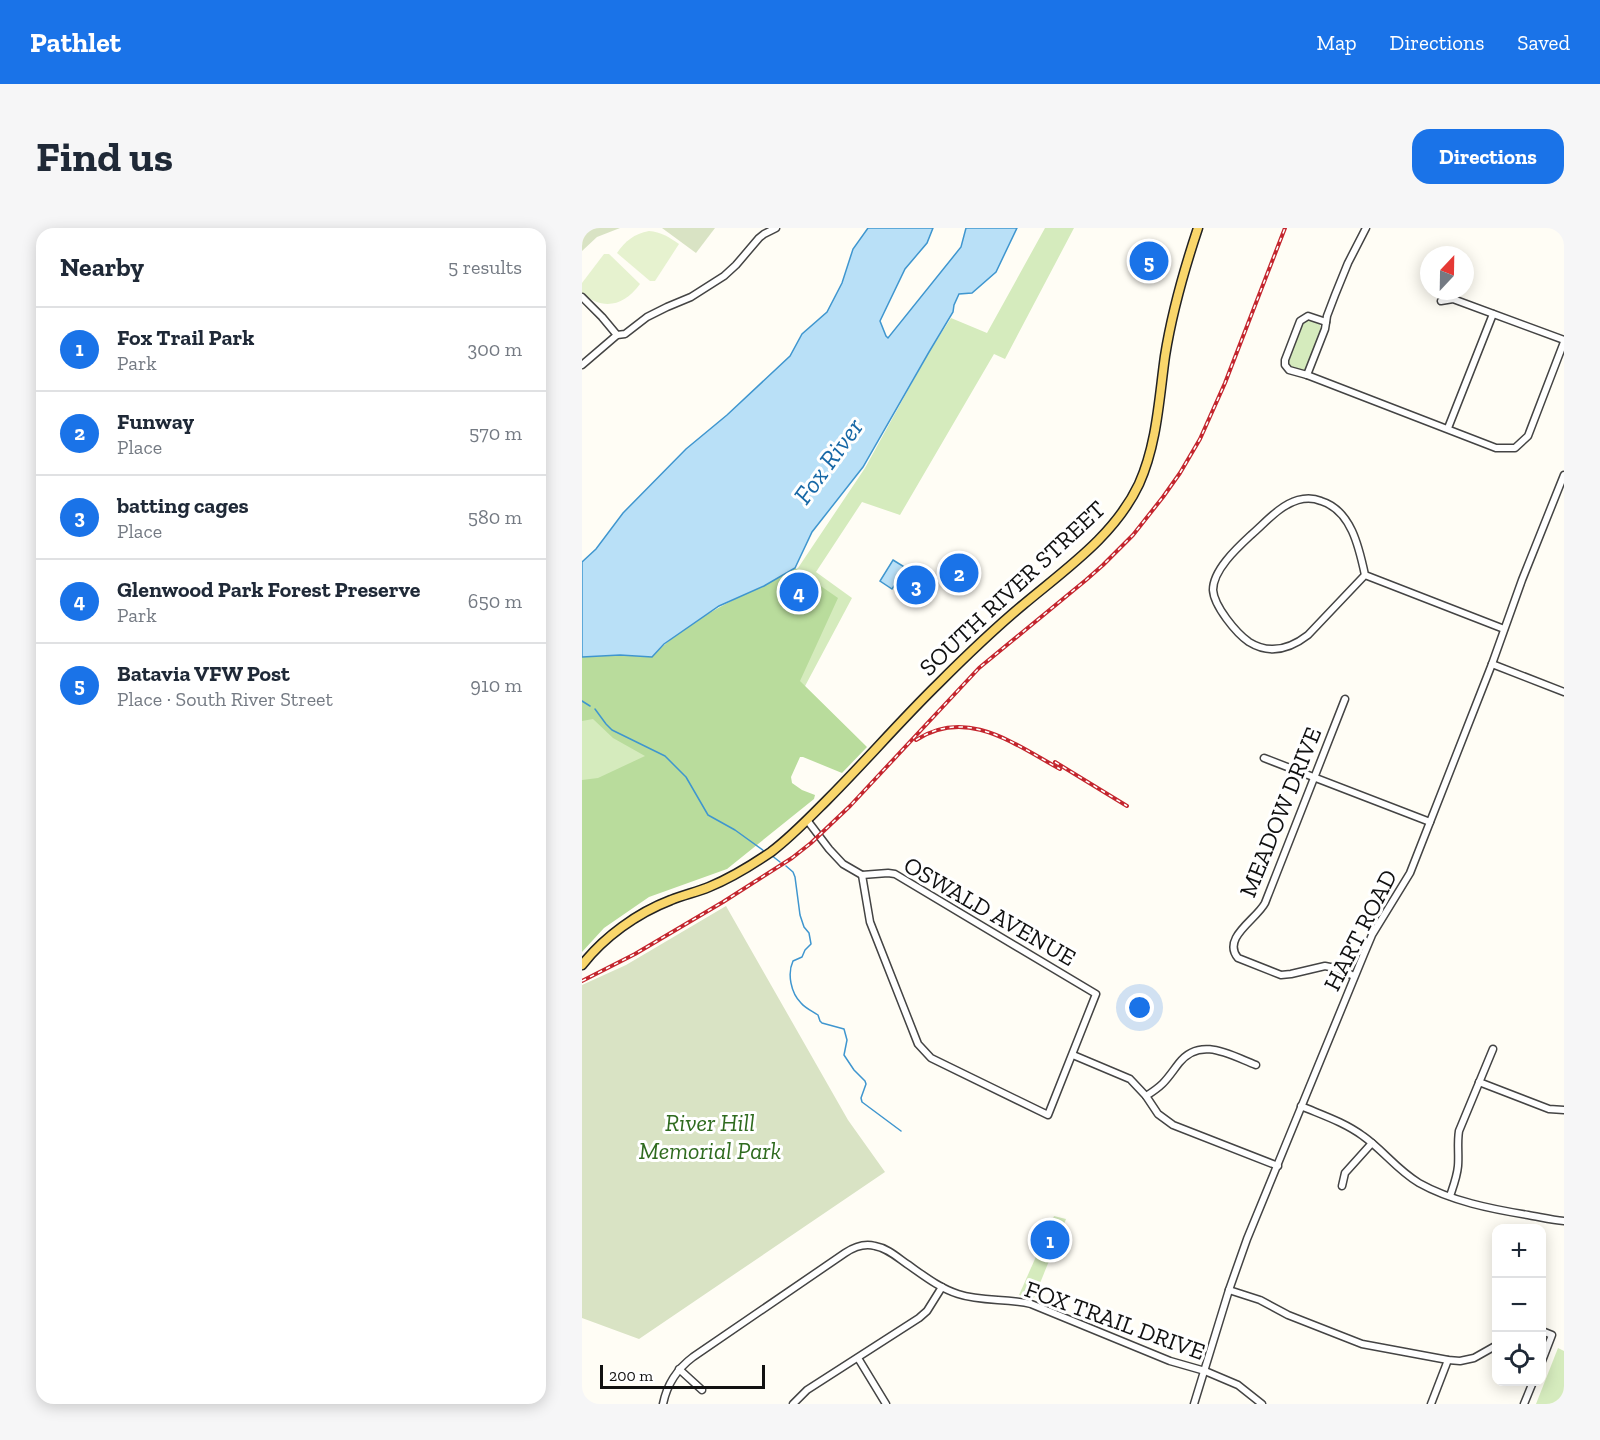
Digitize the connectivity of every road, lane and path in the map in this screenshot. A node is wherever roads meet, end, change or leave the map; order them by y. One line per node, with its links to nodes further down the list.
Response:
1 (776, 228): 8 (street)
2 (1198, 228): 21 (main road, SOUTH RIVER STREET)
3 (1366, 228): 7 (street)
4 (582, 297): 8 (street)
5 (1441, 301): 6 (street)
6 (1493, 314): 9 (street); 12 (street)
7 (1326, 322): 11 (street); 11 (street)
8 (616, 335): 10 (street)
9 (1564, 341): 12 (street)
10 (582, 365)
11 (1308, 375): 12 (street)
12 (1448, 428)
13 (1564, 475): 15 (street, HART ROAD)
14 (1365, 575): 14 (street); 15 (street)
15 (1504, 629): 16 (street, HART ROAD)
16 (1492, 664): 17 (street); 22 (street, HART ROAD)
17 (1564, 692)
18 (1344, 699): 20 (street, MEADOW DRIVE)
19 (1264, 758): 20 (street)
20 (1315, 778): 22 (street); 25 (street, MEADOW DRIVE)
21 (807, 820): 23 (street); 24 (main road, SOUTH RIVER STREET)
22 (1430, 822): 25 (street, HART ROAD)
23 (862, 875): 27 (street, OSWALD AVENUE); 27 (street)
24 (582, 965)
25 (1354, 976): 31 (street, HART ROAD)
26 (1493, 1049): 29 (street)
27 (1073, 1055): 30 (street)
28 (1256, 1065): 30 (street)
29 (1479, 1082): 32 (street); 36 (street)
30 (1146, 1096): 34 (street)
31 (1301, 1106): 33 (street); 34 (street, HART ROAD)
32 (1564, 1110)
33 (1372, 1143): 35 (street); 36 (street)
34 (1278, 1166): 39 (street, HART ROAD)
35 (1342, 1186)
36 (1450, 1196): 37 (street)
37 (1564, 1221)
38 (942, 1287): 43 (street); 45 (street, FOX TRAIL DRIVE); 46 (street, FOX TRAIL DRIVE)
39 (1229, 1290): 44 (street); 46 (street, HART ROAD)
40 (1546, 1333): 42 (street)
41 (1492, 1348): 44 (street)
42 (1546, 1351)
43 (858, 1358): 50 (street); 51 (street)
44 (1448, 1360): 54 (street)
45 (679, 1369): 48 (street); 49 (street, FOX TRAIL DRIVE)
46 (1205, 1371): 52 (street, HART ROAD); 53 (street, FOX TRAIL DRIVE)
47 (1531, 1386): 55 (street)
48 (702, 1390)
49 (663, 1404)
50 (793, 1404)
51 (886, 1404)
52 (1194, 1404)
53 (1262, 1404)
54 (1431, 1404)
55 (1524, 1404)

